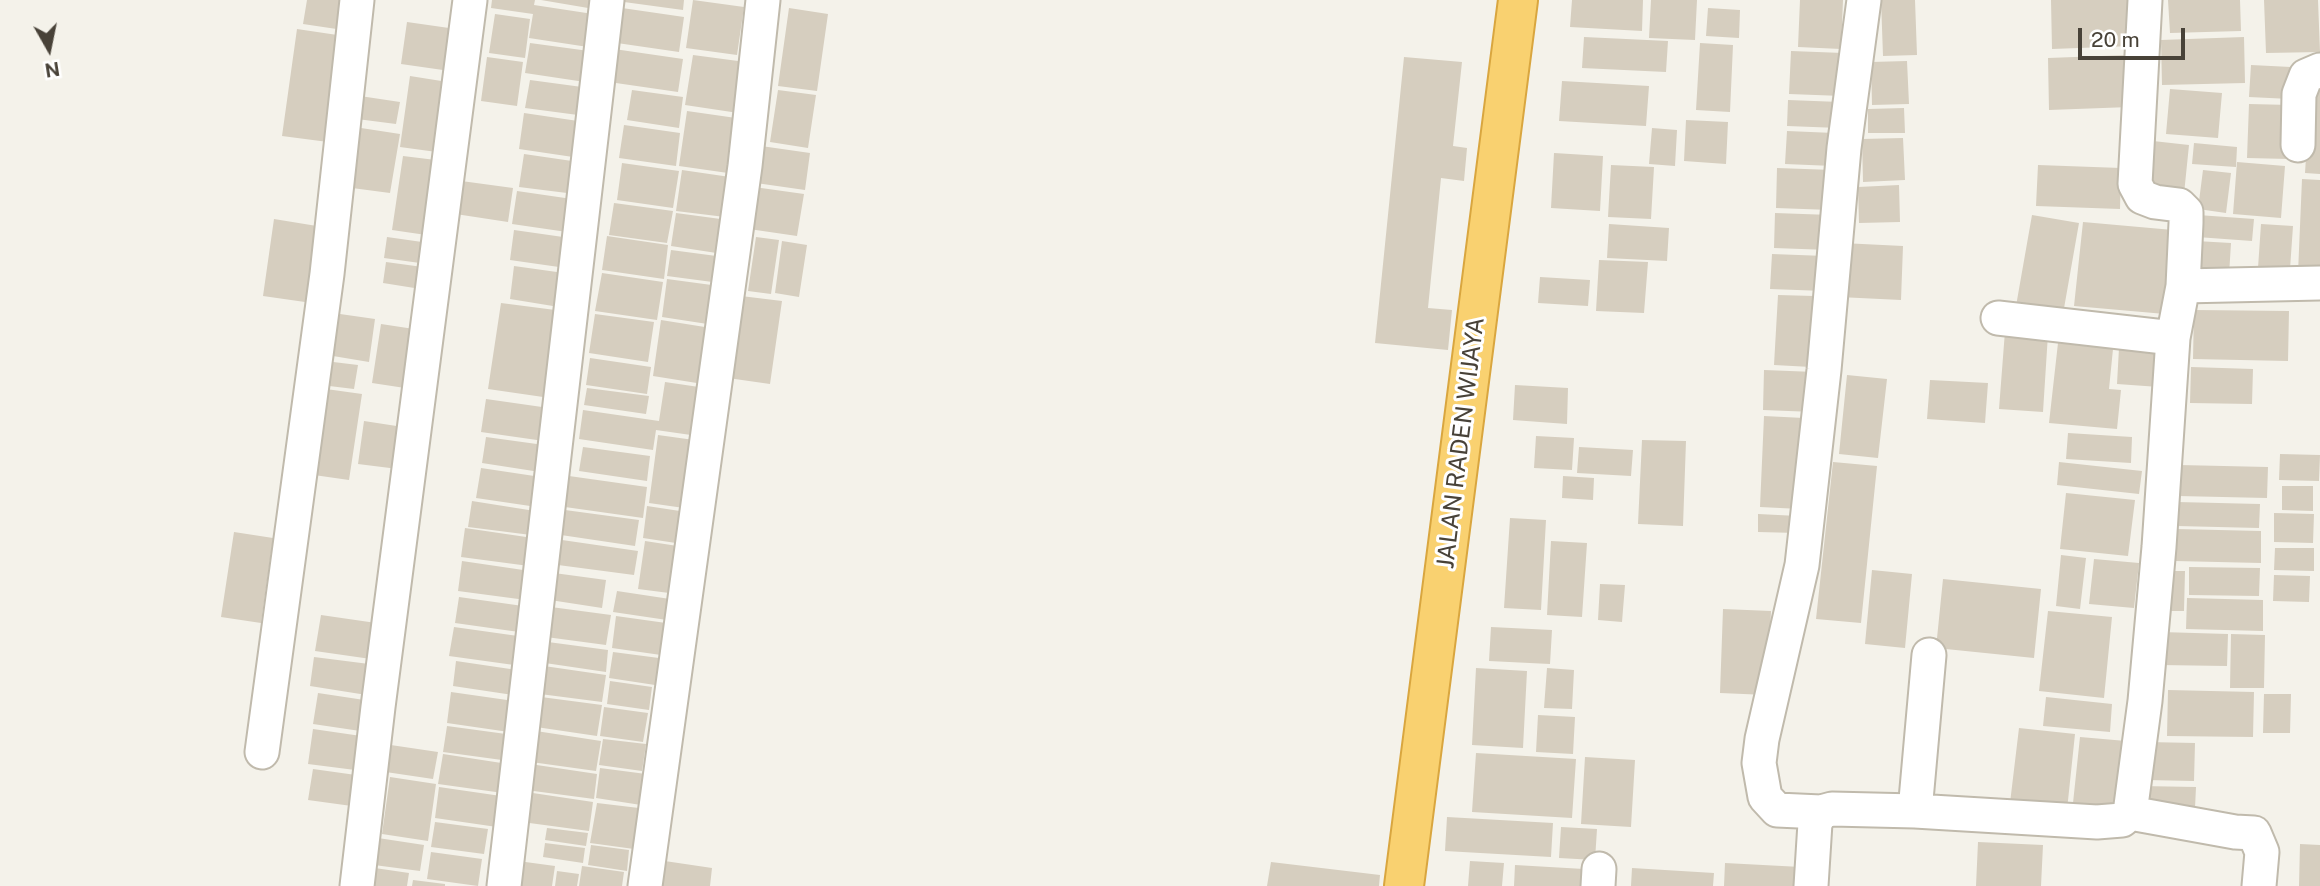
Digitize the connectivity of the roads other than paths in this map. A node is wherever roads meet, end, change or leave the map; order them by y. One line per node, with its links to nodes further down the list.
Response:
1 (357, 0): 15 (street)
2 (470, 0): 19 (street)
3 (607, 0): 20 (street)
4 (763, 0): 21 (street)
5 (1518, 0): 22 (highway, JALAN RADEN WIJAYA)
6 (1864, 0): 17 (street)
7 (2145, 0): 11 (street)
8 (2320, 70): 9 (street)
9 (2298, 145)
10 (2320, 283): 11 (street)
11 (2183, 286): 13 (street)
12 (1998, 318): 13 (street)
13 (2173, 338): 18 (street)
14 (1929, 655): 16 (street)
15 (262, 751)
16 (1914, 811): 17 (street); 18 (street)
17 (1821, 812): 23 (street)
18 (2130, 813): 24 (street)
19 (357, 886)
20 (503, 886)
21 (645, 886)
22 (1404, 886)
23 (1811, 886)
24 (2259, 886)

